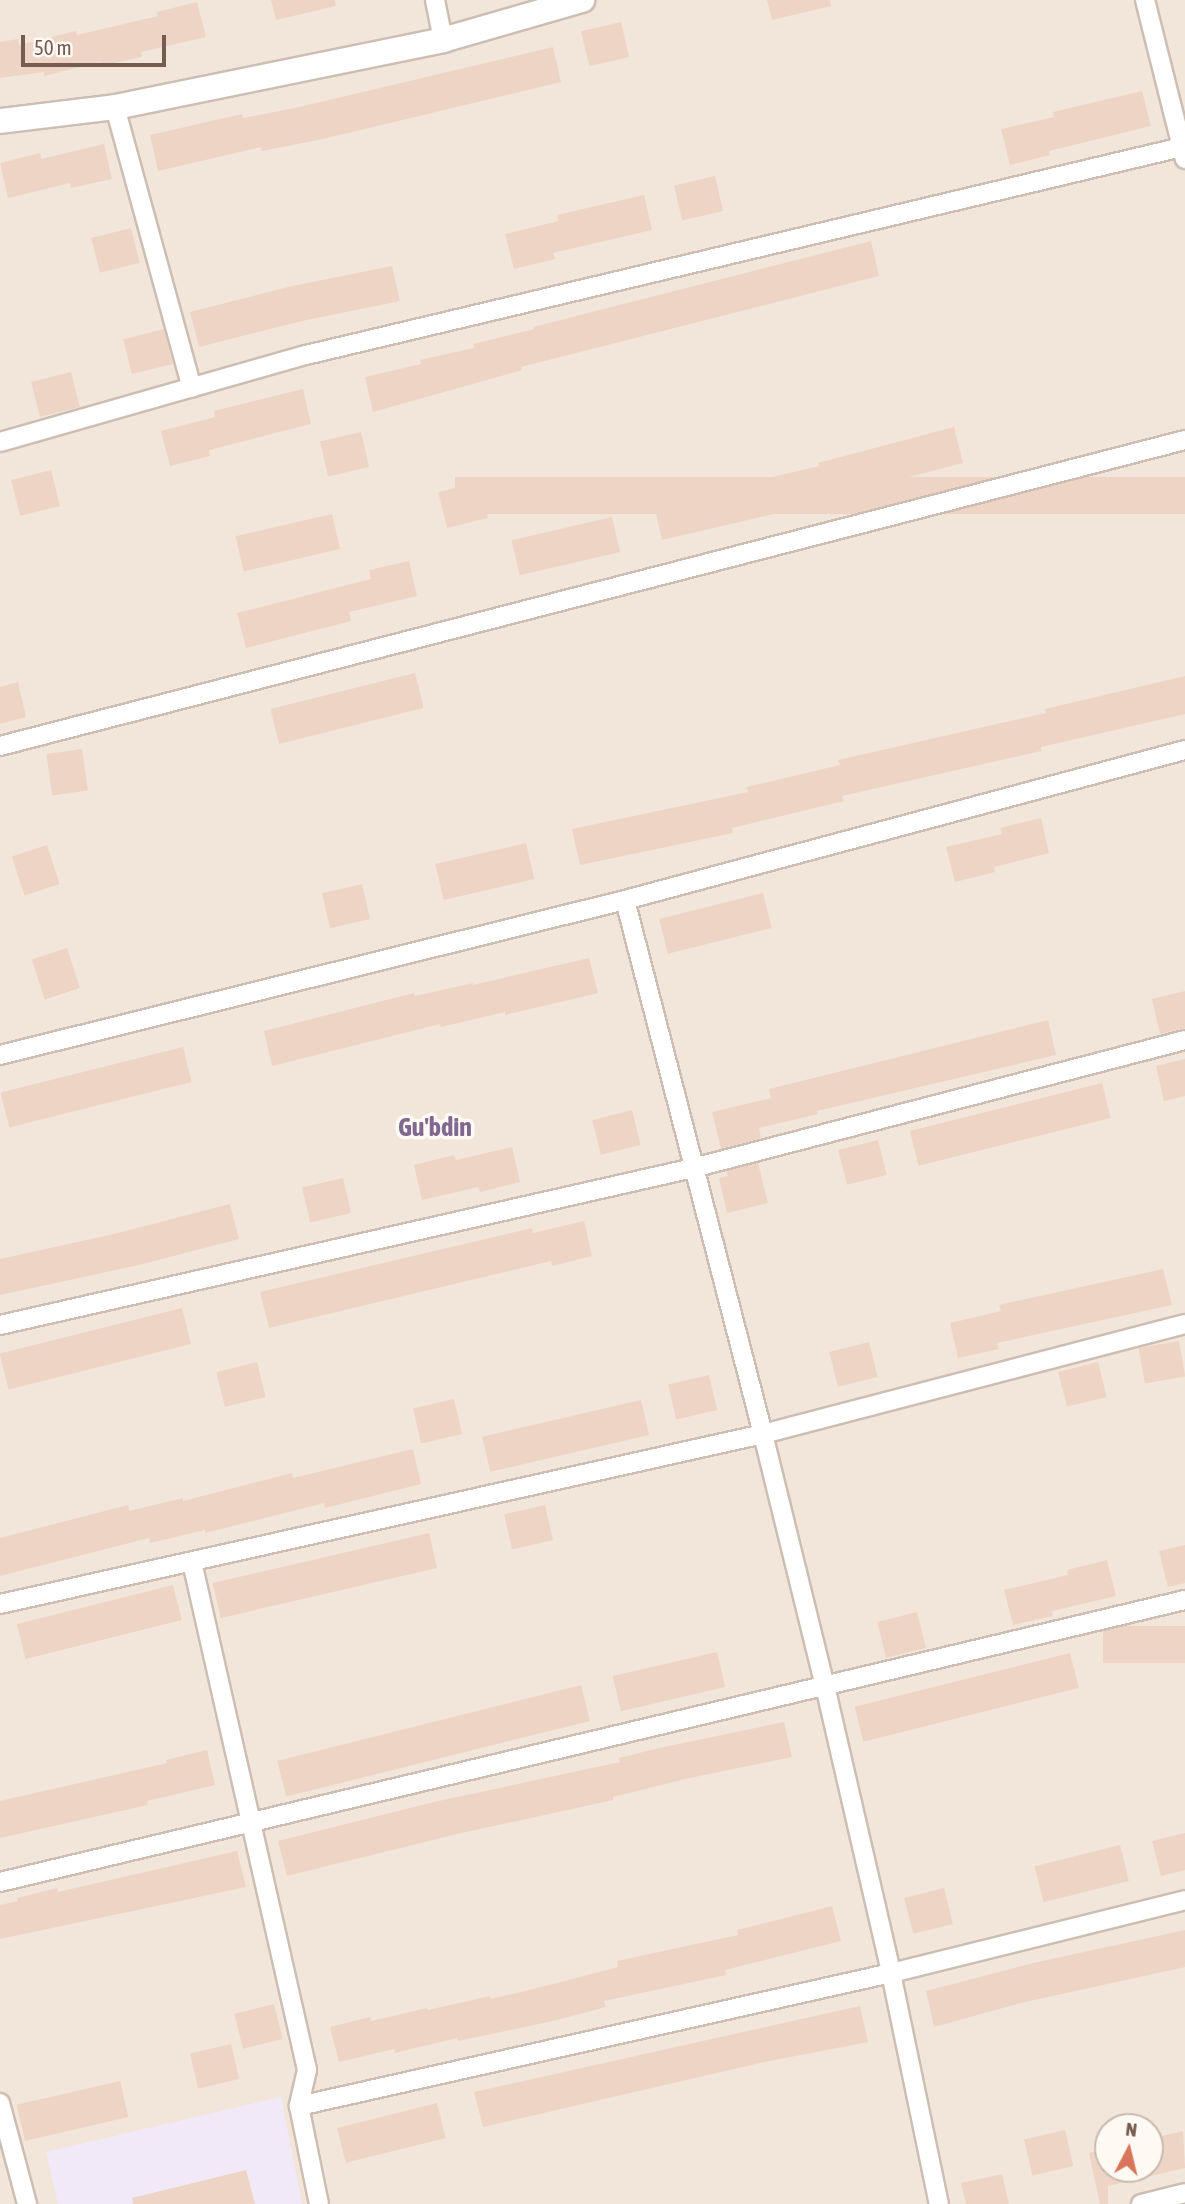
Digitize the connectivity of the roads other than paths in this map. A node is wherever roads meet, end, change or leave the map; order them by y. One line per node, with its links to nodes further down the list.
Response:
1 (435, 0): 4 (street)
2 (582, 0): 4 (street)
3 (1145, 0): 7 (street)
4 (443, 40): 5 (street)
5 (116, 107): 6 (street); 8 (street)
6 (0, 121)
7 (1183, 153): 8 (street)
8 (192, 388): 10 (street)
9 (1185, 440): 11 (street)
10 (0, 442)
11 (0, 746)
12 (1185, 751): 13 (street)
13 (625, 900): 15 (street); 16 (street)
14 (1185, 1040): 16 (street)
15 (0, 1055)
16 (693, 1168): 17 (street); 19 (street)
17 (0, 1325)
18 (1185, 1325): 19 (street)
19 (763, 1434): 20 (street); 23 (street)
20 (192, 1562): 22 (street); 24 (street)
21 (1185, 1600): 23 (street)
22 (0, 1604)
23 (824, 1686): 24 (street); 27 (street)
24 (250, 1823): 25 (street); 29 (street)
25 (0, 1882)
26 (1185, 1900): 27 (street)
27 (891, 1973): 29 (street); 33 (street)
28 (0, 2103): 31 (street)
29 (299, 2106): 32 (street)
30 (1185, 2193): 34 (street)
31 (27, 2204)
32 (319, 2204)
33 (939, 2204)
34 (1141, 2204)

